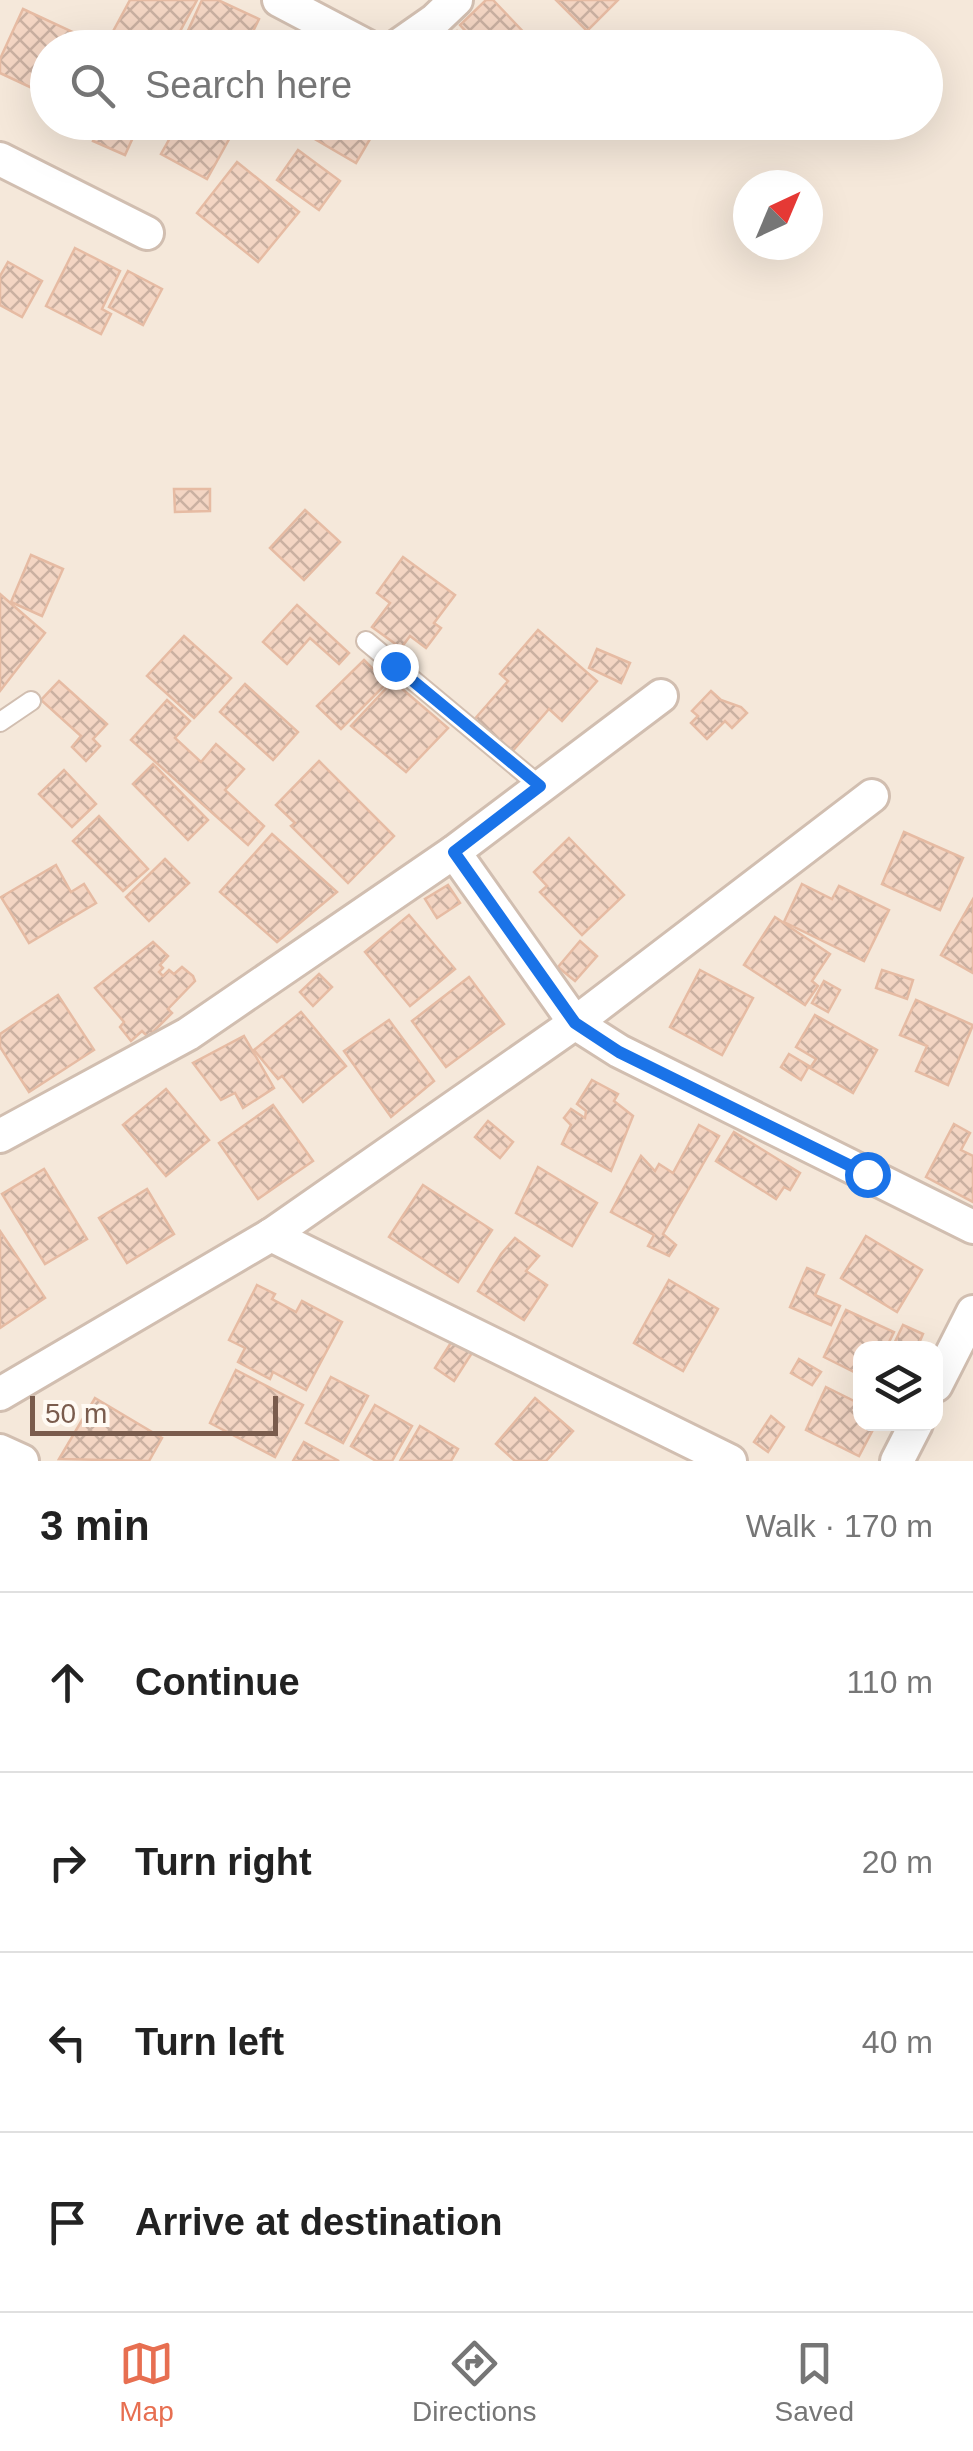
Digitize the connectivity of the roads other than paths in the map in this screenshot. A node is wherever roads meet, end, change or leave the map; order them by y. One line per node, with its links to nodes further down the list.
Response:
1 (278, 0): 3 (street)
2 (456, 0): 4 (street)
3 (336, 30)
4 (421, 30)
5 (0, 159): 6 (street)
6 (146, 234)
7 (366, 642): 11 (lane)
8 (661, 696): 11 (street)
9 (31, 701): 10 (lane)
10 (0, 722)
11 (540, 786): 13 (street)
12 (872, 796): 14 (street)
13 (454, 852): 14 (street); 15 (street)
14 (575, 1023): 16 (street); 17 (street)
15 (0, 1136)
16 (973, 1227)
17 (271, 1235): 20 (street); 24 (street)
18 (973, 1312): 19 (street)
19 (943, 1371)
20 (0, 1394)
21 (912, 1431): 25 (street)
22 (0, 1450): 23 (street)
23 (22, 1461)
24 (730, 1461)
25 (897, 1461)

